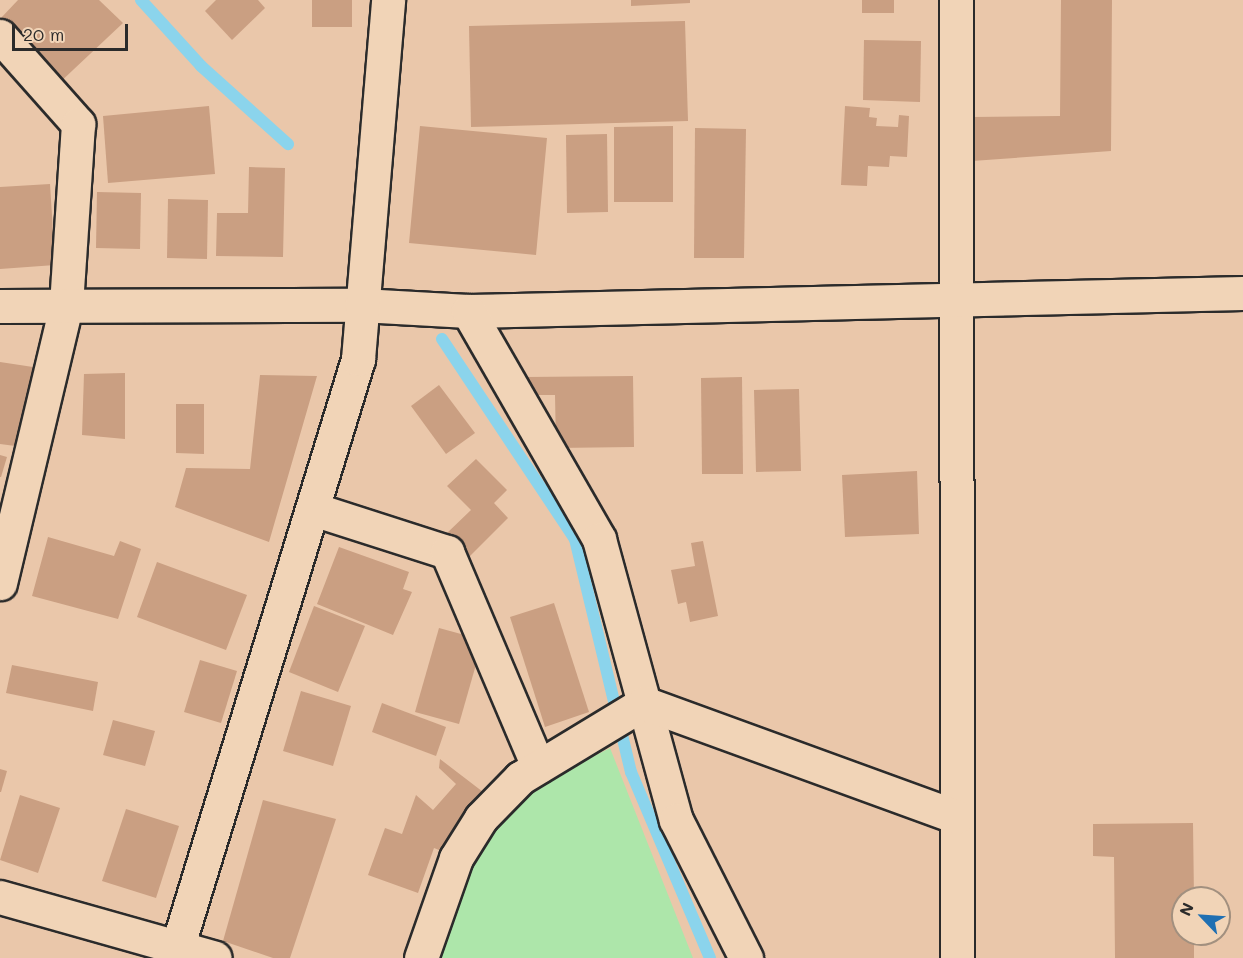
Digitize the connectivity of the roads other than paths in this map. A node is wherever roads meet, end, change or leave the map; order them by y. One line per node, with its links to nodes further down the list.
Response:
1 (388, 0): 6 (street)
2 (956, 0): 5 (street)
3 (0, 36): 8 (street)
4 (1243, 292): 5 (street)
5 (956, 298): 9 (street); 14 (street)
6 (361, 305): 8 (street); 9 (street); 10 (street)
7 (0, 306): 8 (street)
8 (66, 306): 11 (street)
9 (468, 311): 12 (street)
10 (313, 509): 13 (street); 16 (street)
11 (0, 583)
12 (644, 703): 13 (street); 14 (street); 19 (street)
13 (538, 766): 18 (street)
14 (957, 817): 20 (street)
15 (0, 897): 16 (street)
16 (176, 953): 17 (street)
17 (215, 958)
18 (421, 958)
19 (746, 958)
20 (957, 958)

